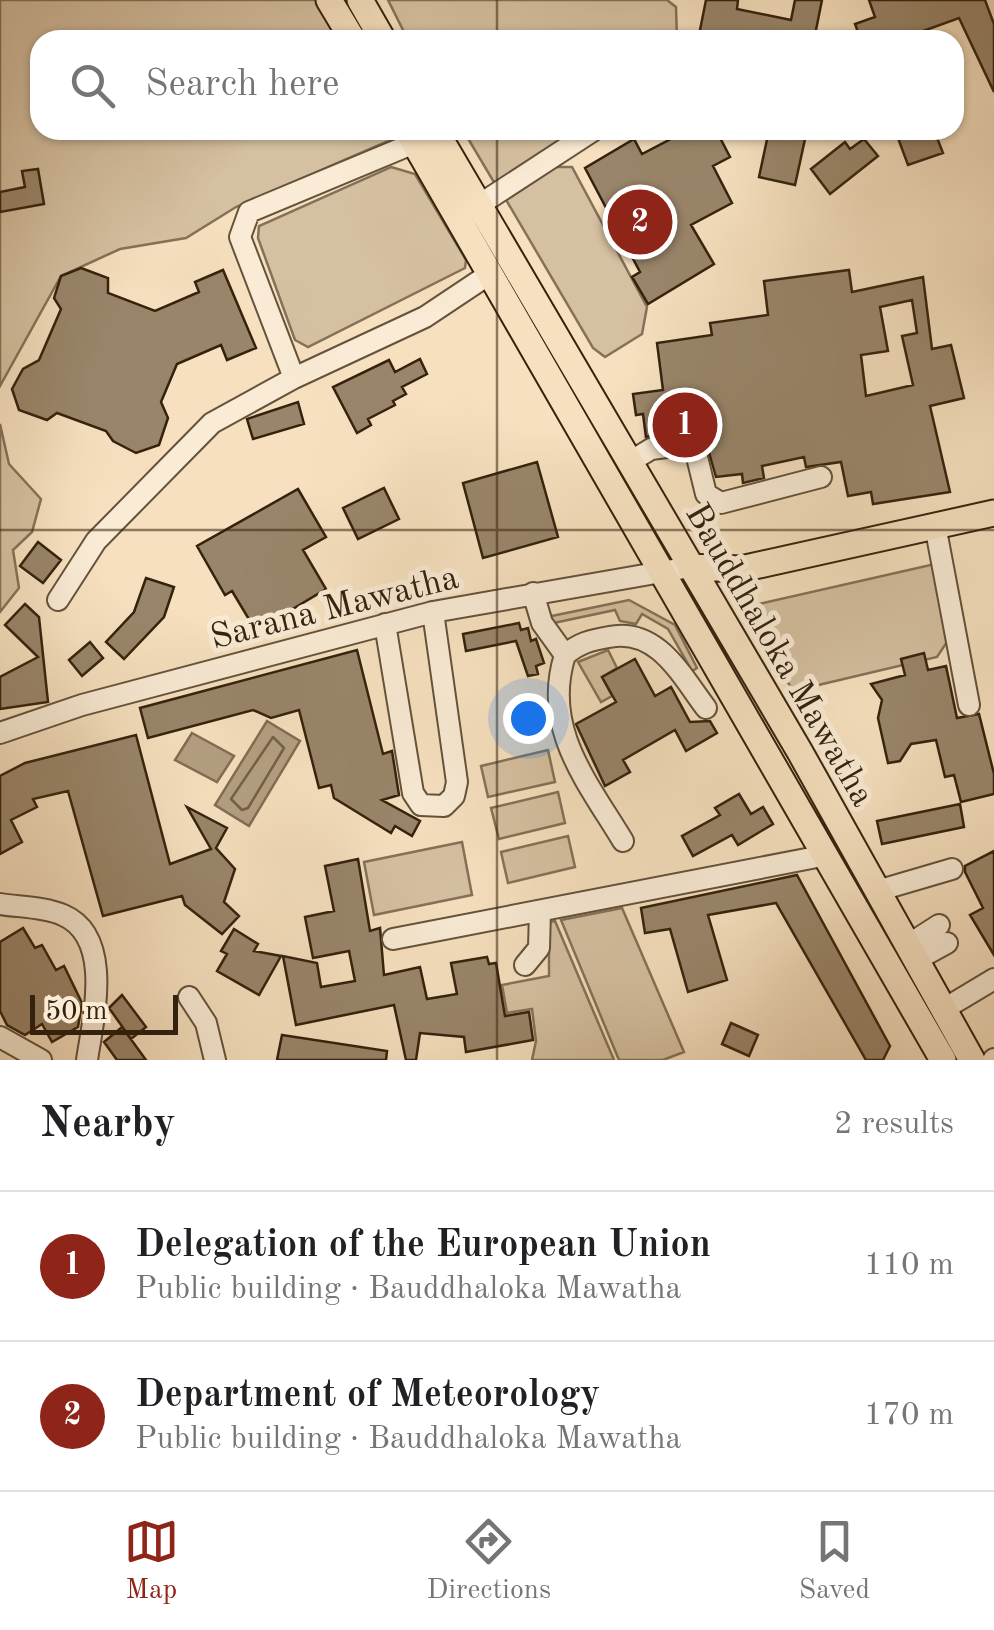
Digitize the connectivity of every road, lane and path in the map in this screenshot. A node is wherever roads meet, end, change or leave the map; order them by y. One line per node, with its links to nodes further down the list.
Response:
1 (329, 0): 3 (main road)
2 (360, 0): 4 (main road)
3 (347, 30)
4 (377, 30)
5 (411, 140): 11 (street)
6 (427, 140): 10 (main road, Bauddhaloka Mawatha)
7 (429, 140): 9 (main road, Bauddhaloka Mawatha)
8 (579, 140): 9 (street)
9 (479, 206): 12 (main road, Bauddhaloka Mawatha)
10 (491, 272): 11 (street); 17 (main road, Bauddhaloka Mawatha)
11 (294, 378): 19 (street)
12 (628, 462): 13 (street); 16 (main road, Bauddhaloka Mawatha)
13 (820, 477)
14 (994, 513): 15 (main road)
15 (934, 524): 16 (main road); 25 (street)
16 (690, 566): 17 (street, Sarana Mawatha); 31 (main road, Bauddhaloka Mawatha)
17 (663, 569): 18 (street, Sarana Mawatha); 23 (main road, Bauddhaloka Mawatha)
18 (533, 593): 20 (street, Sarana Mawatha); 22 (street)
19 (58, 600)
20 (433, 612): 21 (street, Sarana Mawatha); 21 (street)
21 (385, 624): 27 (street, Sarana Mawatha)
22 (565, 655): 24 (street); 28 (street)
23 (719, 667): 24 (street); 29 (main road, Bauddhaloka Mawatha)
24 (689, 685): 26 (street)
25 (969, 705)
26 (706, 708)
27 (0, 733)
28 (623, 840)
29 (828, 855): 33 (street); 45 (main road, Bauddhaloka Mawatha)
30 (952, 870): 31 (street)
31 (877, 891): 36 (main road, Bauddhaloka Mawatha)
32 (0, 904): 43 (street)
33 (540, 911): 35 (street); 37 (street)
34 (943, 934): 36 (street)
35 (393, 939)
36 (912, 953): 40 (main road, Bauddhaloka Mawatha)
37 (526, 965)
38 (994, 979): 40 (street)
39 (189, 998): 44 (street)
40 (944, 1009): 46 (main road, Bauddhaloka Mawatha)
41 (0, 1037): 42 (street)
42 (41, 1060)
43 (87, 1060)
44 (215, 1060)
45 (944, 1060)
46 (972, 1060)

